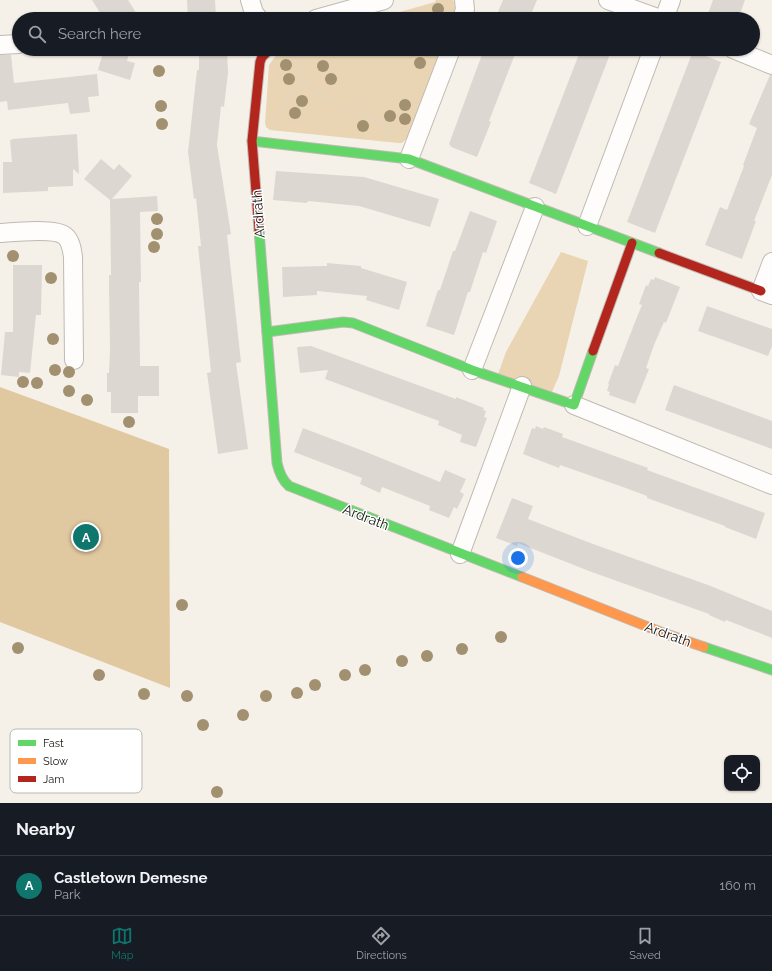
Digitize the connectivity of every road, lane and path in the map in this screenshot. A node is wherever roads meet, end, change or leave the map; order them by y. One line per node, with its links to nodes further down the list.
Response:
1 (250, 0): 6 (street)
2 (384, 0): 7 (street)
3 (464, 0): 8 (street)
4 (608, 0): 9 (street)
5 (671, 0): 10 (street)
6 (255, 12)
7 (341, 12)
8 (465, 12)
9 (641, 12)
10 (667, 12)
11 (12, 44): 12 (street)
12 (0, 45)
13 (263, 56): 22 (street, Ardrath)
14 (295, 56): 19 (path)
15 (448, 56): 21 (street)
16 (650, 56): 25 (street)
17 (751, 56): 18 (street)
18 (772, 65)
19 (305, 82): 20 (path); 21 (path)
20 (274, 127)
21 (417, 138): 23 (street)
22 (252, 141): 23 (street); 30 (street, Ardrath)
23 (409, 159): 24 (street)
24 (535, 207): 25 (street); 32 (street)
25 (587, 226): 27 (street)
26 (0, 233): 31 (street)
27 (632, 243): 29 (street); 34 (street)
28 (772, 262): 29 (street)
29 (767, 293)
30 (267, 332): 32 (street); 36 (street, Ardrath)
31 (74, 360)
32 (472, 370): 33 (street)
33 (522, 386): 34 (street); 36 (street)
34 (574, 405): 35 (street)
35 (772, 485)
36 (460, 554): 37 (street, Ardrath)
37 (772, 670)

